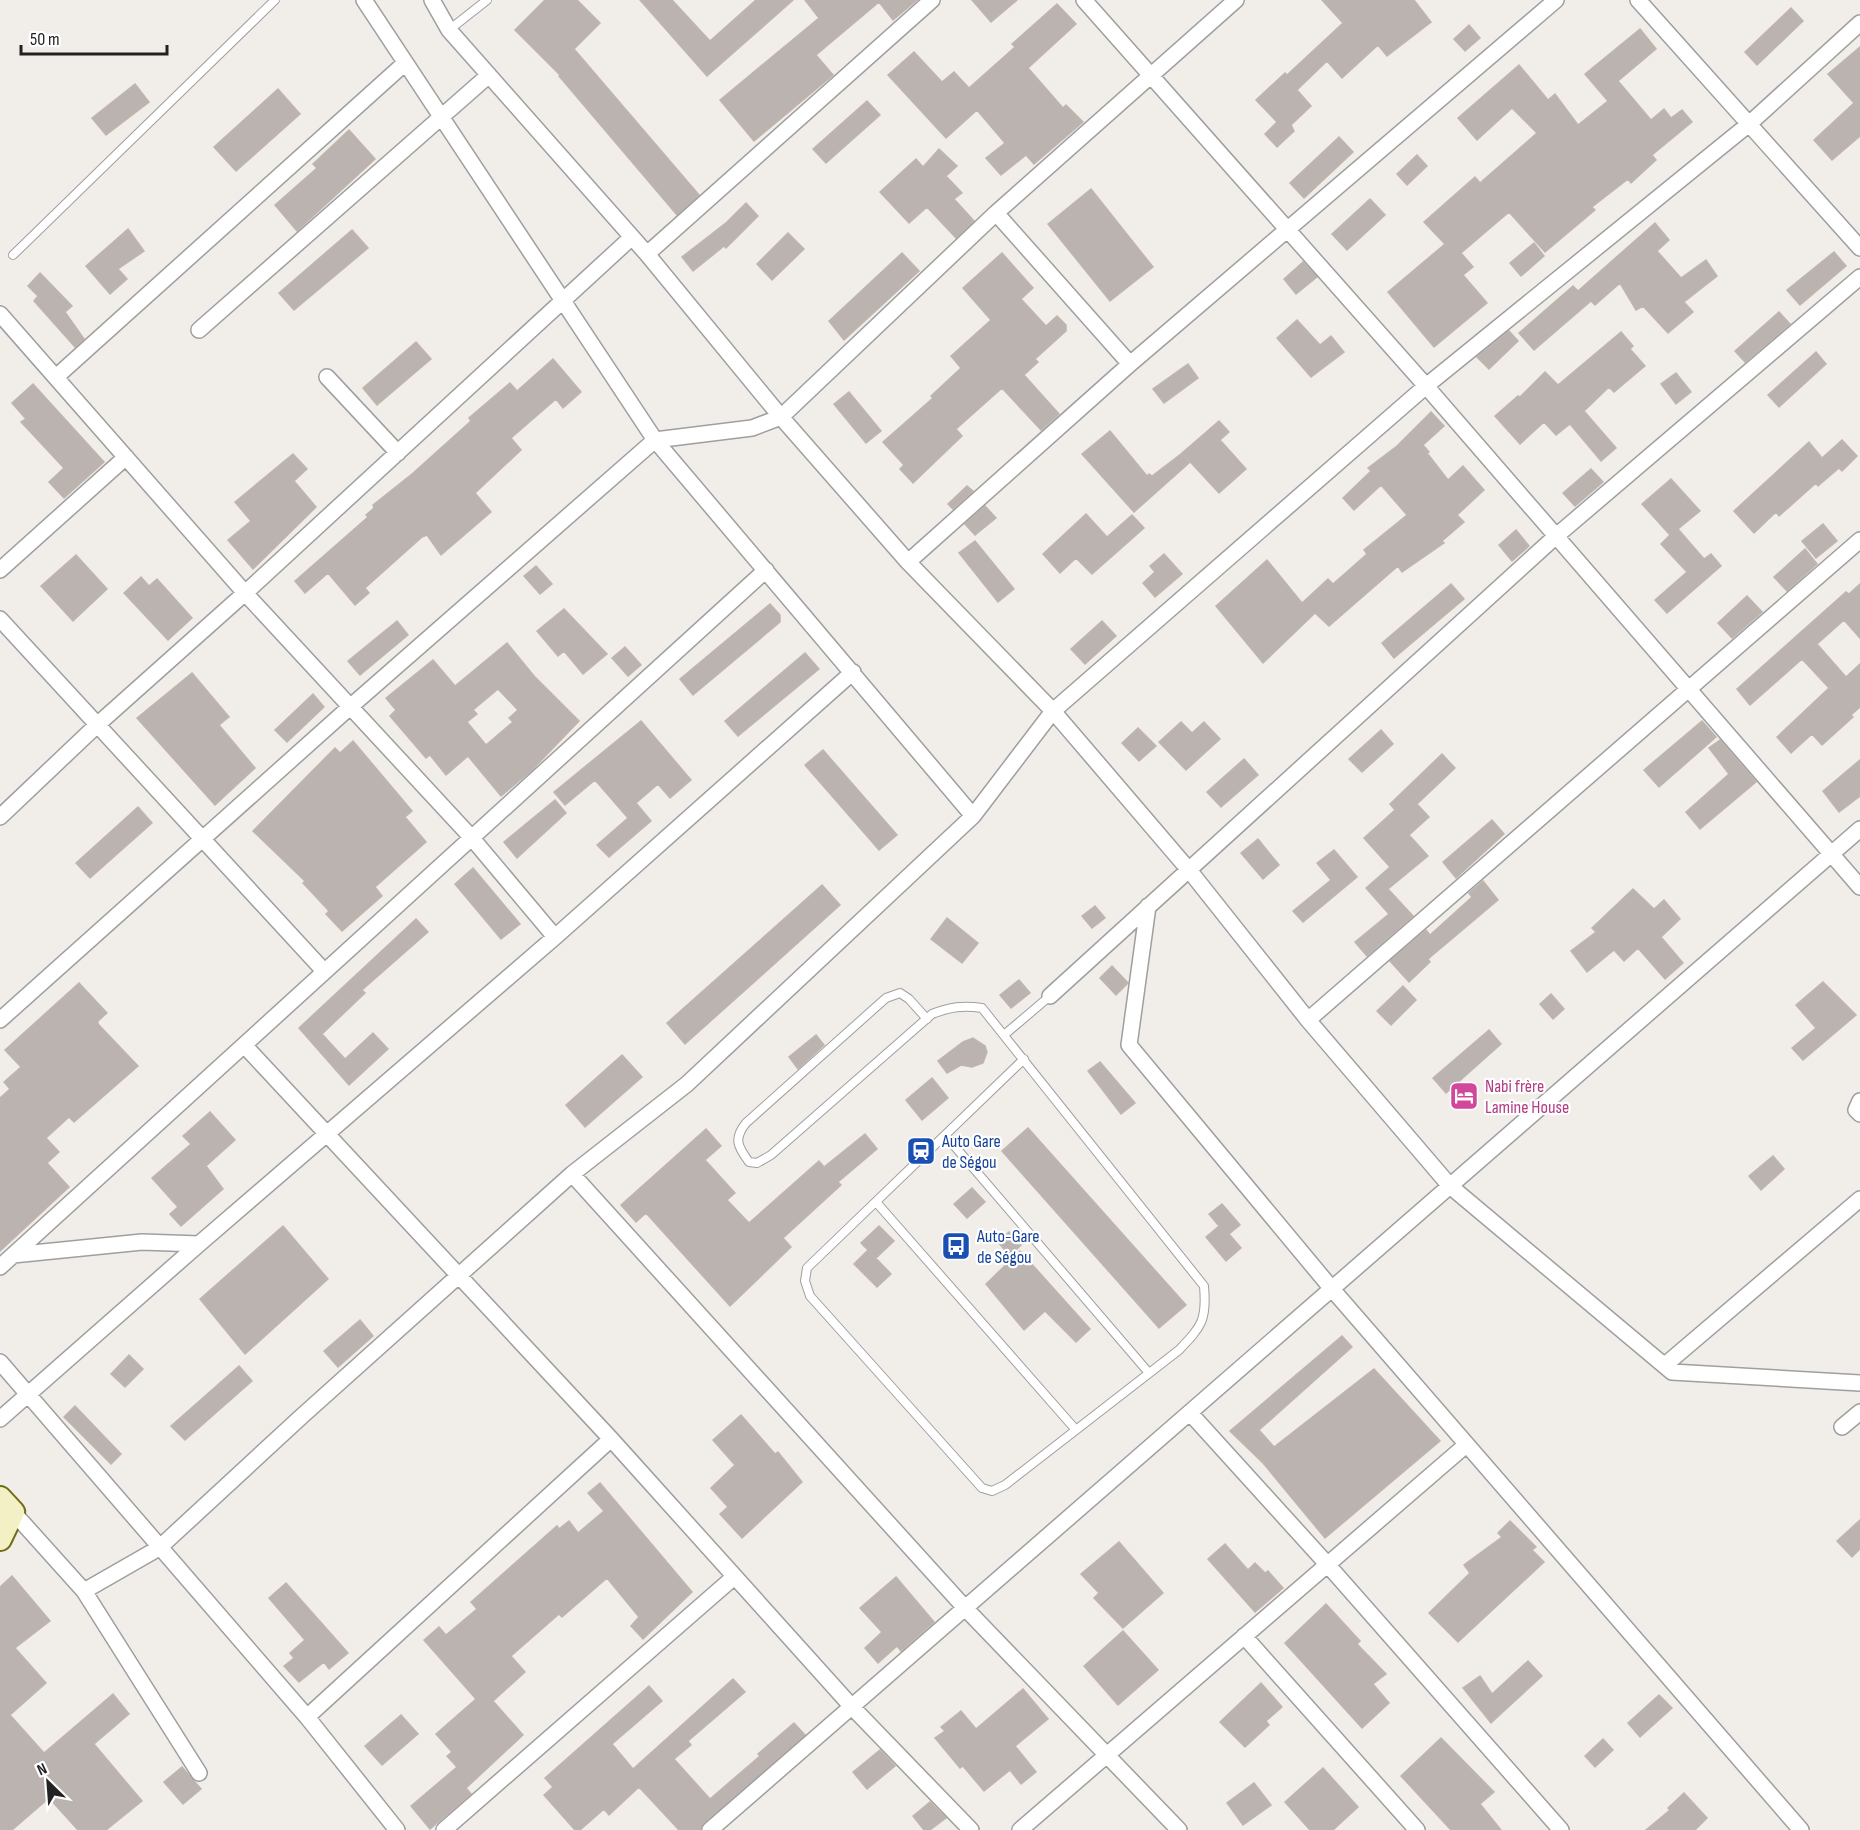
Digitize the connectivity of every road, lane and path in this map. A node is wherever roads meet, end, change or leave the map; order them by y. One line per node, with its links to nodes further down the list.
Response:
1 (275, 0): 22 (lane)
2 (364, 0): 12 (street)
3 (432, 0): 11 (street)
4 (488, 0): 11 (lane)
5 (932, 0): 21 (street)
6 (1084, 0): 14 (street)
7 (1236, 0): 14 (street)
8 (1556, 0): 18 (street)
9 (1638, 0): 16 (street)
10 (1860, 23): 16 (street)
11 (449, 30): 13 (street)
12 (404, 64): 15 (street); 29 (street)
13 (489, 75): 15 (street); 19 (street)
14 (1151, 76): 17 (street); 18 (street)
15 (440, 118): 24 (street); 26 (street)
16 (1749, 124): 20 (street); 30 (street)
17 (996, 213): 27 (street); 31 (street)
18 (1288, 229): 27 (street); 30 (street)
19 (632, 237): 21 (street); 24 (street)
20 (1860, 248)
21 (647, 254): 31 (street)
22 (13, 255)
23 (1860, 277): 35 (street)
24 (563, 300): 32 (street); 33 (street)
25 (2, 319): 29 (street)
26 (199, 330)
27 (1130, 364): 37 (street)
28 (327, 376): 33 (street)
29 (56, 377): 34 (street)
30 (1426, 386): 35 (street); 45 (street)
31 (782, 417): 32 (street); 37 (street)
32 (655, 440): 39 (street); 44 (street)
33 (398, 453): 40 (street)
34 (126, 457): 38 (street); 40 (street)
35 (1555, 537): 43 (street); 53 (street)
36 (1860, 540): 43 (street)
37 (908, 562): 45 (street)
38 (0, 570)
39 (766, 570): 42 (street); 50 (street)
40 (245, 594): 44 (street); 46 (street)
41 (0, 619): 46 (street)
42 (853, 672): 47 (street); 56 (street)
43 (1689, 688): 52 (street); 61 (street)
44 (350, 707): 50 (street); 51 (street)
45 (1053, 711): 47 (street); 53 (street)
46 (97, 725): 48 (street); 51 (street)
47 (973, 816): 69 (street)
48 (0, 817)
49 (1860, 829): 52 (street)
50 (471, 837): 56 (street); 57 (street)
51 (202, 840): 57 (street); 60 (street)
52 (1830, 855): 54 (street); 70 (street)
53 (1189, 870): 55 (street); 61 (street)
54 (1860, 887)
55 (1148, 906): 58 (street); 77 (street)
56 (555, 937): 67 (street)
57 (324, 972): 63 (street)
58 (1050, 996): 62 (lane)
59 (927, 1019): 59 (lane); 62 (lane)
60 (0, 1020)
61 (1308, 1020): 70 (street)
62 (1004, 1035): 64 (lane)
63 (244, 1045): 67 (street); 74 (street)
64 (1024, 1059): 68 (lane); 80 (lane)
65 (1860, 1101): 66 (street)
66 (1860, 1114)
67 (326, 1135): 73 (street); 76 (street)
68 (945, 1135): 72 (lane); 80 (lane)
69 (572, 1174): 76 (street); 96 (street)
70 (1450, 1186): 77 (street); 79 (street)
71 (1860, 1199): 79 (street)
72 (876, 1202): 87 (lane); 87 (lane)
73 (199, 1244): 74 (street); 82 (street)
74 (13, 1255): 75 (street)
75 (0, 1267)
76 (458, 1276): 88 (street); 92 (street)
77 (1332, 1289): 84 (street); 89 (street)
78 (0, 1362): 82 (street)
79 (1665, 1365): 81 (street)
80 (1149, 1373): 87 (lane)
81 (1860, 1383)
82 (28, 1394): 85 (street); 92 (street)
83 (1860, 1412): 86 (street)
84 (1190, 1413): 93 (street); 96 (street)
85 (0, 1419)
86 (1842, 1427)
87 (1076, 1430)
88 (611, 1439): 94 (street); 99 (street)
89 (1466, 1445): 93 (street); 110 (street)
90 (6, 1505): 91 (main road); 95 (street)
91 (0, 1539)
92 (159, 1548): 95 (street); 99 (street)
93 (1328, 1564): 97 (street); 109 (street)
94 (734, 1577): 98 (street); 103 (street)
95 (84, 1591): 101 (street)
96 (966, 1609): 98 (street); 100 (street)
97 (1244, 1636): 100 (street); 108 (street)
98 (853, 1708): 104 (street); 105 (street)
99 (307, 1717): 102 (street)
100 (1106, 1756): 106 (street); 107 (street)
101 (199, 1773)
102 (398, 1830)
103 (444, 1830)
104 (710, 1830)
105 (971, 1830)
106 (1020, 1830)
107 (1179, 1830)
108 (1417, 1830)
109 (1561, 1830)
110 (1801, 1830)

